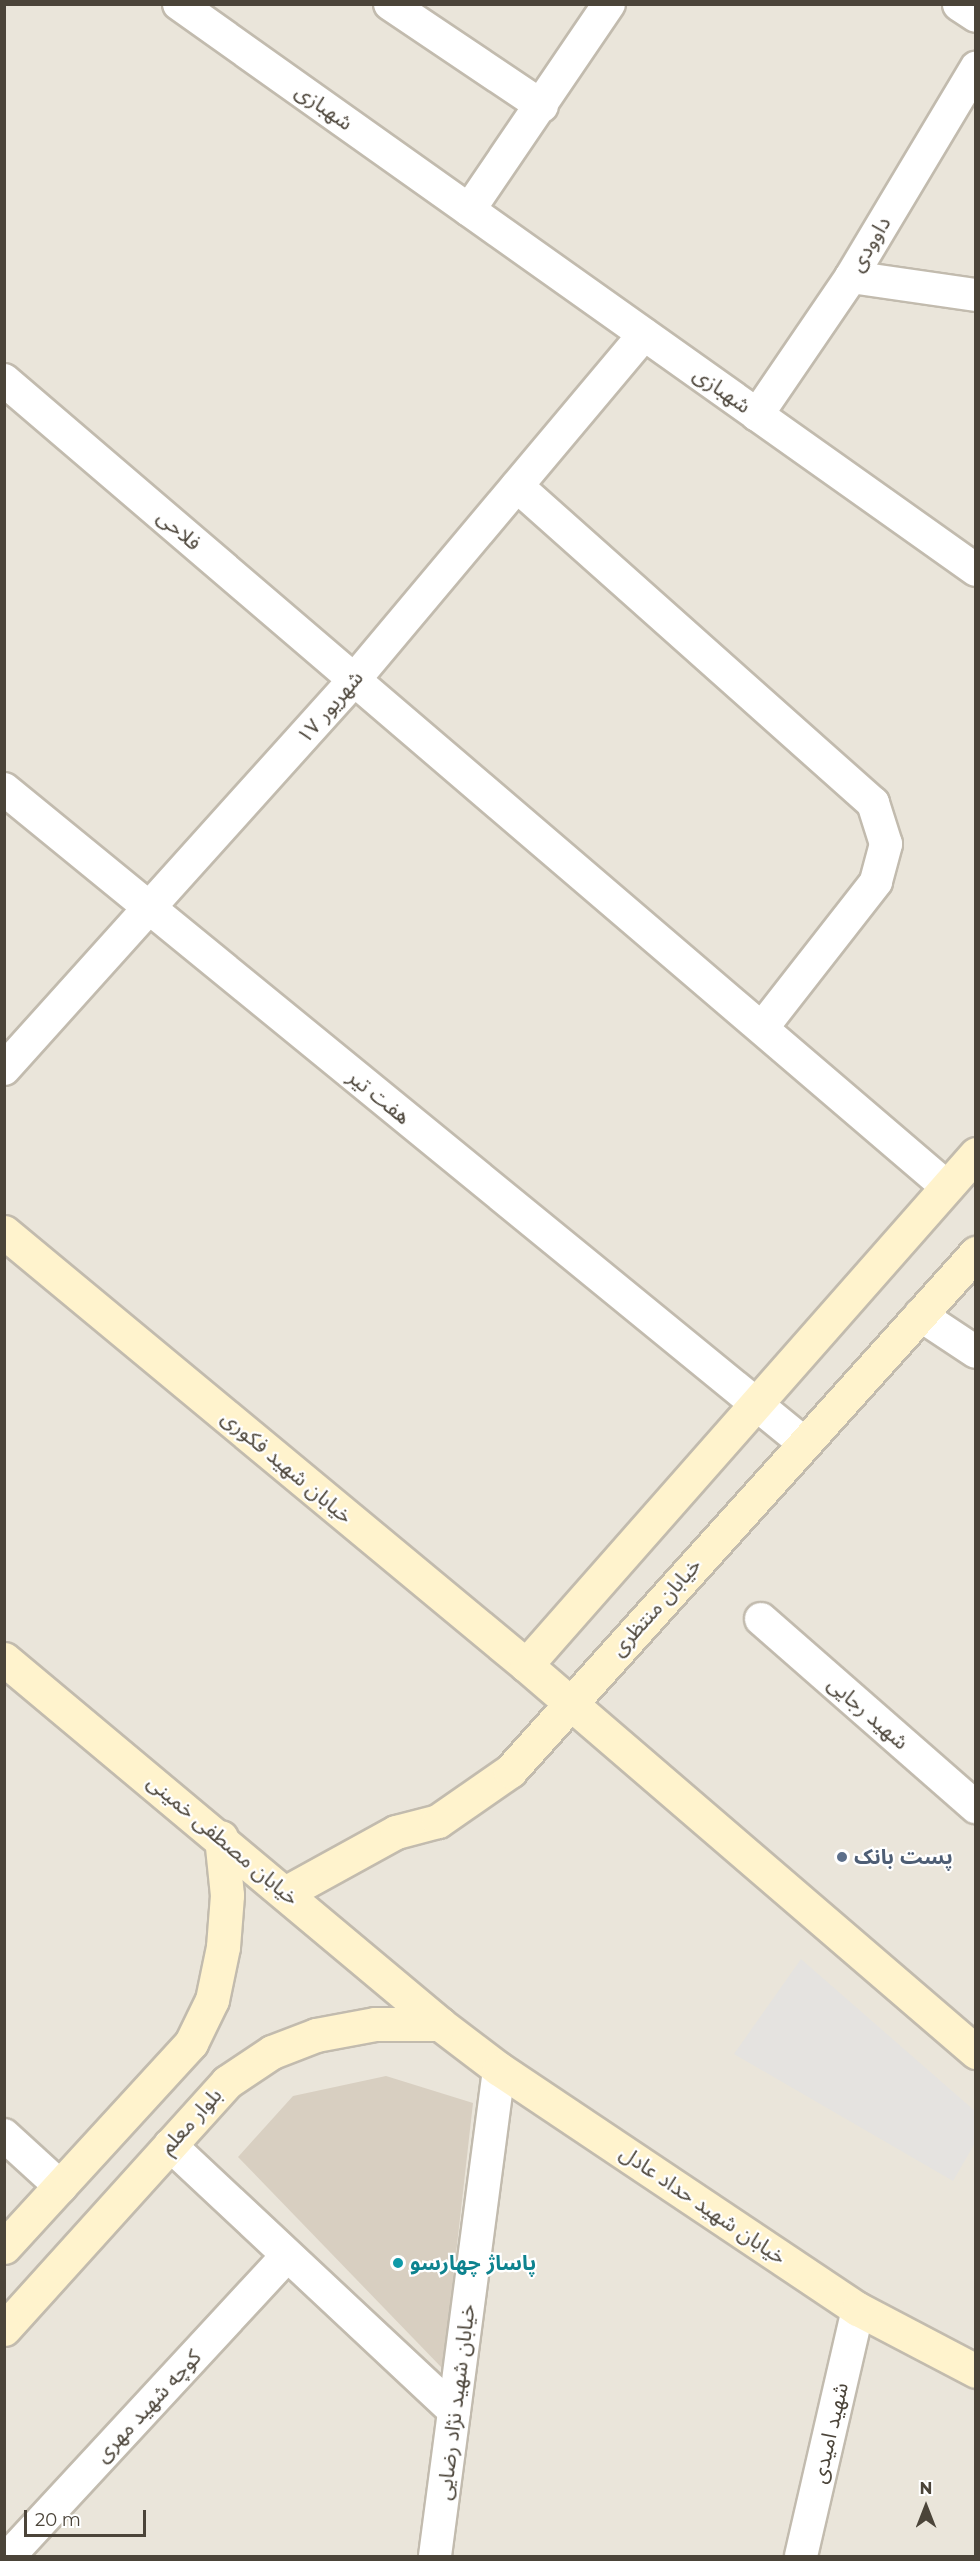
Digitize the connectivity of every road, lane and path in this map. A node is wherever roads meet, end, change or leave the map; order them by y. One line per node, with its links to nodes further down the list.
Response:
1 (179, 4): 8 (street, شهبازی)
2 (390, 4): 7 (street)
3 (609, 4): 7 (street)
4 (959, 4): 5 (street)
5 (975, 15)
6 (975, 68): 9 (street, داوودی)
7 (542, 106): 8 (street)
8 (469, 210): 11 (street, شهبازی)
9 (851, 277): 10 (street); 13 (street, داوودی)
10 (975, 296)
11 (644, 335): 13 (street, شهبازی); 14 (street, ۱۷ شهریور)
12 (4, 380): 16 (street, فلاحی)
13 (757, 415): 15 (street, شهبازی)
14 (517, 486): 16 (street, ۱۷ شهریور); 19 (street)
15 (975, 570)
16 (354, 680): 18 (street, ۱۷ شهریور); 19 (street, فلاحی)
17 (4, 789): 18 (street, هفت تیر)
18 (152, 910): 20 (street, ۱۷ شهریور); 27 (street, هفت تیر)
19 (762, 1028): 22 (street, فلاحی)
20 (4, 1070)
21 (975, 1154): 22 (main road)
22 (947, 1187): 27 (main road)
23 (4, 1232): 31 (main road, خیابان شهید فکوری)
24 (975, 1253): 25 (main road, خیابان منتظری)
25 (920, 1315): 26 (street); 28 (main road, خیابان منتظری)
26 (975, 1352)
27 (754, 1405): 28 (street, هفت تیر); 31 (main road)
28 (804, 1443): 32 (main road, خیابان منتظری)
29 (761, 1619): 33 (street, شهید رجایی)
30 (4, 1659): 34 (main road, خیابان مصطفی خمینی)
31 (526, 1665): 32 (main road, خیابان شهید فکوری)
32 (570, 1702): 35 (main road, خیابان منتظری); 37 (main road)
33 (975, 1807)
34 (221, 1837): 35 (main road, خیابان مصطفی خمینی); 41 (main road)
35 (285, 1893): 36 (main road, خیابان مصطفی خمینی)
36 (440, 2024): 38 (main road, خیابان شهید حداد عادل); 40 (main road, بلوار معلم)
37 (975, 2052)
38 (499, 2069): 44 (main road, خیابان شهید حداد عادل); 47 (street, خیابان شهید نژاد رضایی)
39 (4, 2135): 41 (street)
40 (170, 2145): 43 (street); 45 (main road, بلوار معلم)
41 (61, 2187): 42 (main road)
42 (4, 2247)
43 (287, 2256): 47 (street); 48 (street, کوچه شهید مهری)
44 (858, 2309): 46 (main road, خیابان شهید حداد عادل); 50 (street, شهید امیدی)
45 (4, 2330)
46 (975, 2370)
47 (454, 2411): 49 (street, خیابان شهید نژاد رضایی)
48 (9, 2556)
49 (435, 2556)
50 (801, 2556)

